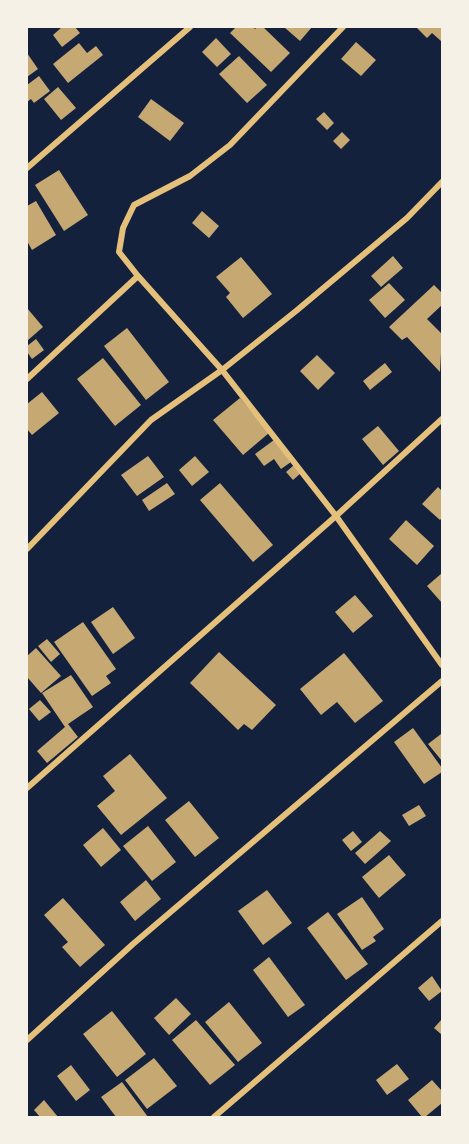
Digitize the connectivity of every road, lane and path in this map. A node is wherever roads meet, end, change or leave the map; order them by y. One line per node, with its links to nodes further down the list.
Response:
1 (190, 27): 3 (street)
2 (343, 27): 5 (street)
3 (27, 168)
4 (442, 182): 6 (street)
5 (138, 276): 6 (street); 7 (street)
6 (222, 370): 9 (street); 10 (street)
7 (27, 379)
8 (442, 419): 9 (street)
9 (336, 516): 11 (street); 13 (street)
10 (27, 549)
11 (442, 664)
12 (442, 681): 15 (street)
13 (27, 788)
14 (442, 921): 16 (street)
15 (27, 1040)
16 (214, 1117)

